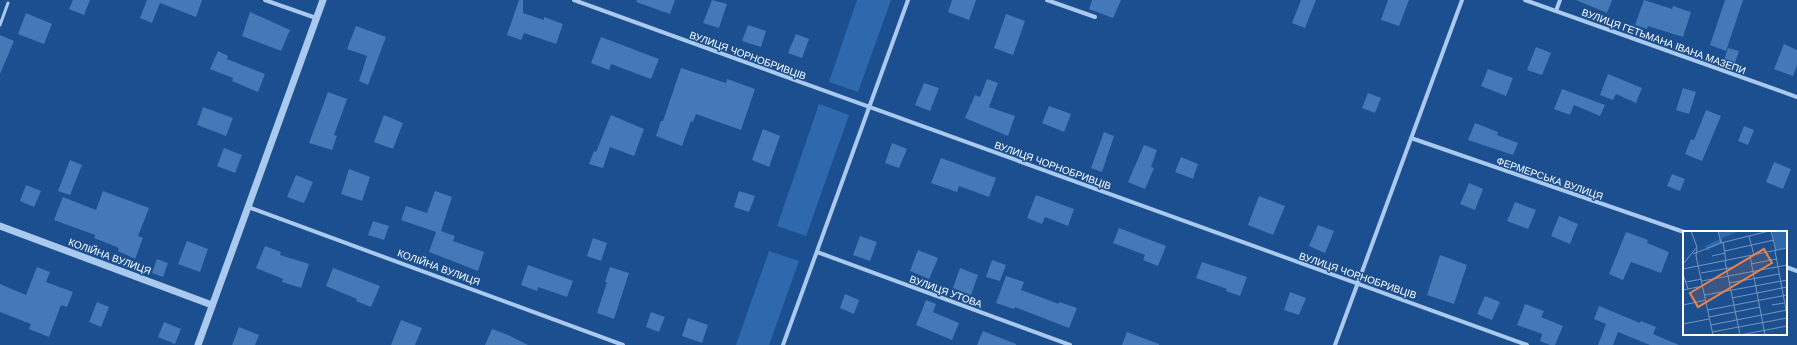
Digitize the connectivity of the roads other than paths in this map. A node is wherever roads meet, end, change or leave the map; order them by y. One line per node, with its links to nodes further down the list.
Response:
1 (265, 0): 12 (street)
2 (323, 0): 12 (street)
3 (574, 0): 15 (street, ВУЛИЦЯ ЧОРНОБРИВЦІВ)
4 (908, 0): 15 (street)
5 (1047, 0): 11 (street)
6 (1462, 0): 16 (street)
7 (1525, 0): 10 (street, ВУЛИЦЯ ГЕТЬМАНА ІВАНА МАЗЕПИ)
8 (1560, 0): 10 (street)
9 (8, 3): 13 (lane)
10 (1556, 11): 14 (street, ВУЛИЦЯ ГЕТЬМАНА ІВАНА МАЗЕПИ)
11 (1095, 17)
12 (316, 18): 17 (street)
13 (0, 25)
14 (1797, 97)
15 (869, 107): 20 (street); 23 (street, ВУЛИЦЯ ЧОРНОБРИВЦІВ)
16 (1411, 138): 19 (street, ФЕРМЕРСЬКА ВУЛИЦЯ); 23 (street)
17 (248, 207): 24 (street); 26 (street, КОЛІЙНА ВУЛИЦЯ)
18 (0, 226): 24 (street, КОЛІЙНА ВУЛИЦЯ)
19 (1683, 232)
20 (817, 252): 27 (street); 28 (street, ВУЛИЦЯ УТОВА)
21 (1787, 267): 22 (street)
22 (1797, 271)
23 (1357, 284): 29 (street); 30 (street, ВУЛИЦЯ ЧОРНОБРИВЦІВ)
24 (212, 305): 25 (street)
25 (198, 345)
26 (623, 345)
27 (783, 345)
28 (1070, 345)
29 (1335, 345)
30 (1527, 345)

